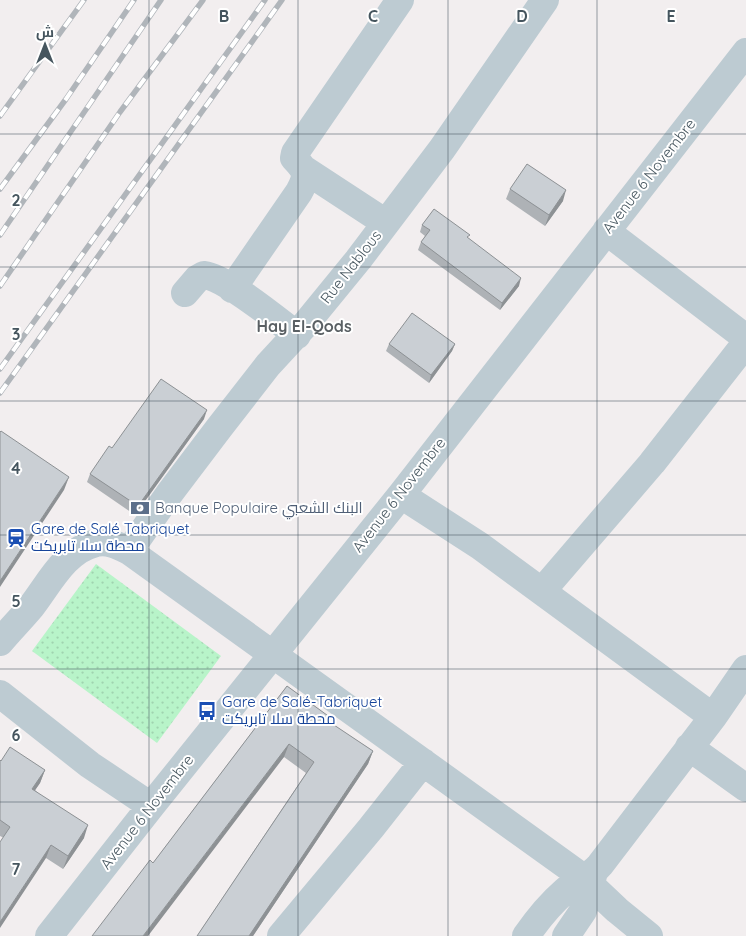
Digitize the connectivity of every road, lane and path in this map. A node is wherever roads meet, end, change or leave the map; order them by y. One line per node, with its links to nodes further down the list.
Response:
1 (400, 0): 4 (street)
2 (545, 0): 5 (street, Rue Nablous)
3 (746, 52): 6 (street, Avenue 6 Novembre)
4 (304, 170): 5 (street); 7 (street)
5 (386, 223): 9 (street, Rue Nablous)
6 (606, 231): 10 (street); 12 (street, Avenue 6 Novembre)
7 (232, 289): 8 (street); 9 (street)
8 (185, 293)
9 (297, 334): 13 (street, Rue Nablous)
10 (746, 338)
11 (746, 343): 14 (street)
12 (401, 494): 14 (street); 16 (street, Avenue 6 Novembre)
13 (129, 551): 15 (street); 16 (street)
14 (542, 591): 19 (street)
15 (0, 642)
16 (273, 653): 21 (street); 23 (street, Avenue 6 Novembre)
17 (746, 669): 19 (street)
18 (0, 694): 23 (street)
19 (713, 717): 20 (street)
20 (690, 747): 22 (street); 24 (street)
21 (424, 762): 24 (street); 25 (street)
22 (746, 788)
23 (151, 806): 26 (street, Avenue 6 Novembre)
24 (590, 878): 27 (street); 28 (street); 29 (street)
25 (291, 933)
26 (49, 936)
27 (526, 936)
28 (566, 936)
29 (649, 936)

